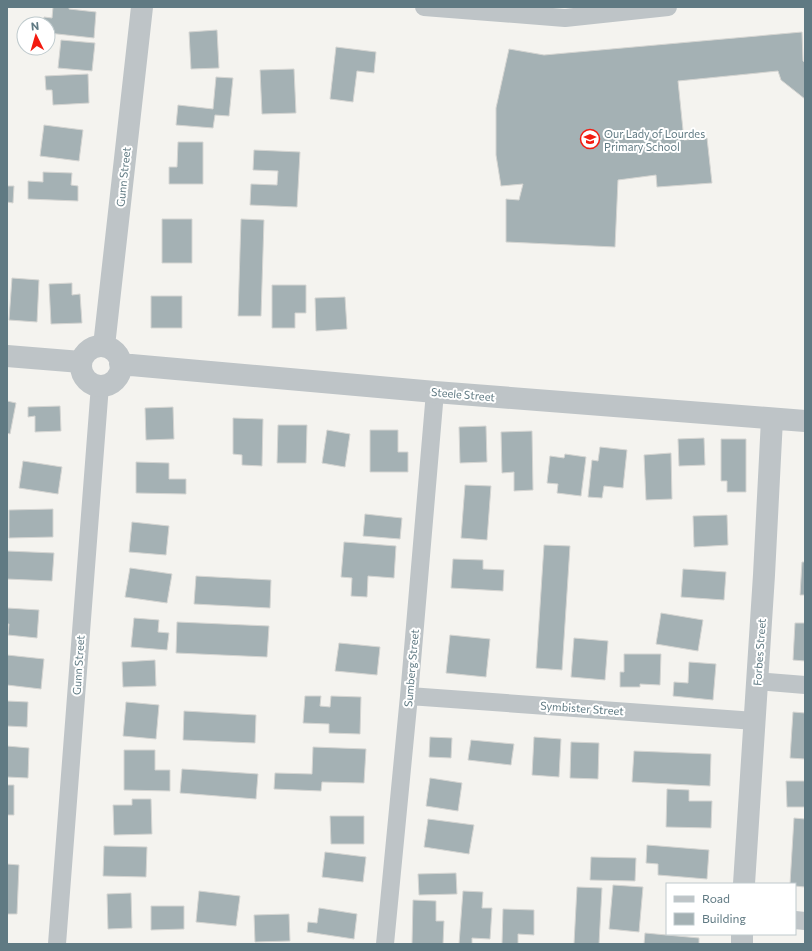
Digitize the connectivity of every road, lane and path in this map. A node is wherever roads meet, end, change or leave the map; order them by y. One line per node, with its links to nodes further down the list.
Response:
1 (142, 7): 4 (street, Gunn Street)
2 (424, 7): 3 (street)
3 (668, 7)
4 (104, 346): 6 (street); 7 (street)
5 (7, 356): 6 (street)
6 (81, 362): 8 (street)
7 (120, 364): 8 (street); 9 (street, Steele Street)
8 (100, 385): 17 (street, Gunn Street)
9 (435, 392): 10 (street, Steele Street); 14 (street, Sumberg Street)
10 (772, 419): 11 (street, Steele Street); 12 (street, Forbes Street)
11 (805, 421)
12 (757, 681): 13 (street); 15 (street, Forbes Street)
13 (805, 685)
14 (409, 696): 15 (street, Symbister Street); 18 (street, Sumberg Street)
15 (755, 721): 16 (street, Forbes Street)
16 (744, 883)
17 (57, 944)
18 (385, 944)

